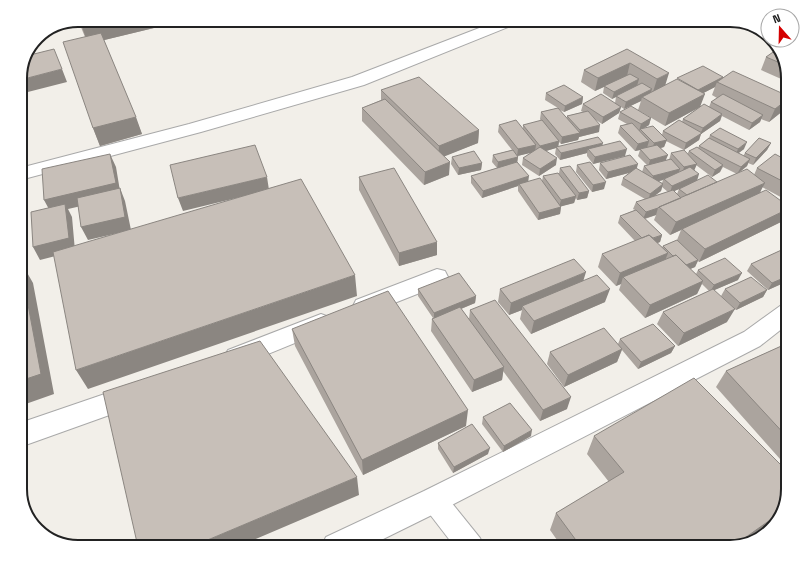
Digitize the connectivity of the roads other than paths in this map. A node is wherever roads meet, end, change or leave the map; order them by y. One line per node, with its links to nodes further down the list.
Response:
1 (495, 27): 2 (street)
2 (27, 172)
3 (437, 277): 5 (street)
4 (781, 317): 8 (street)
5 (215, 365)
6 (155, 387): 7 (street)
7 (27, 433)
8 (434, 500): 9 (street); 10 (lane)
9 (351, 540)
10 (465, 540)

